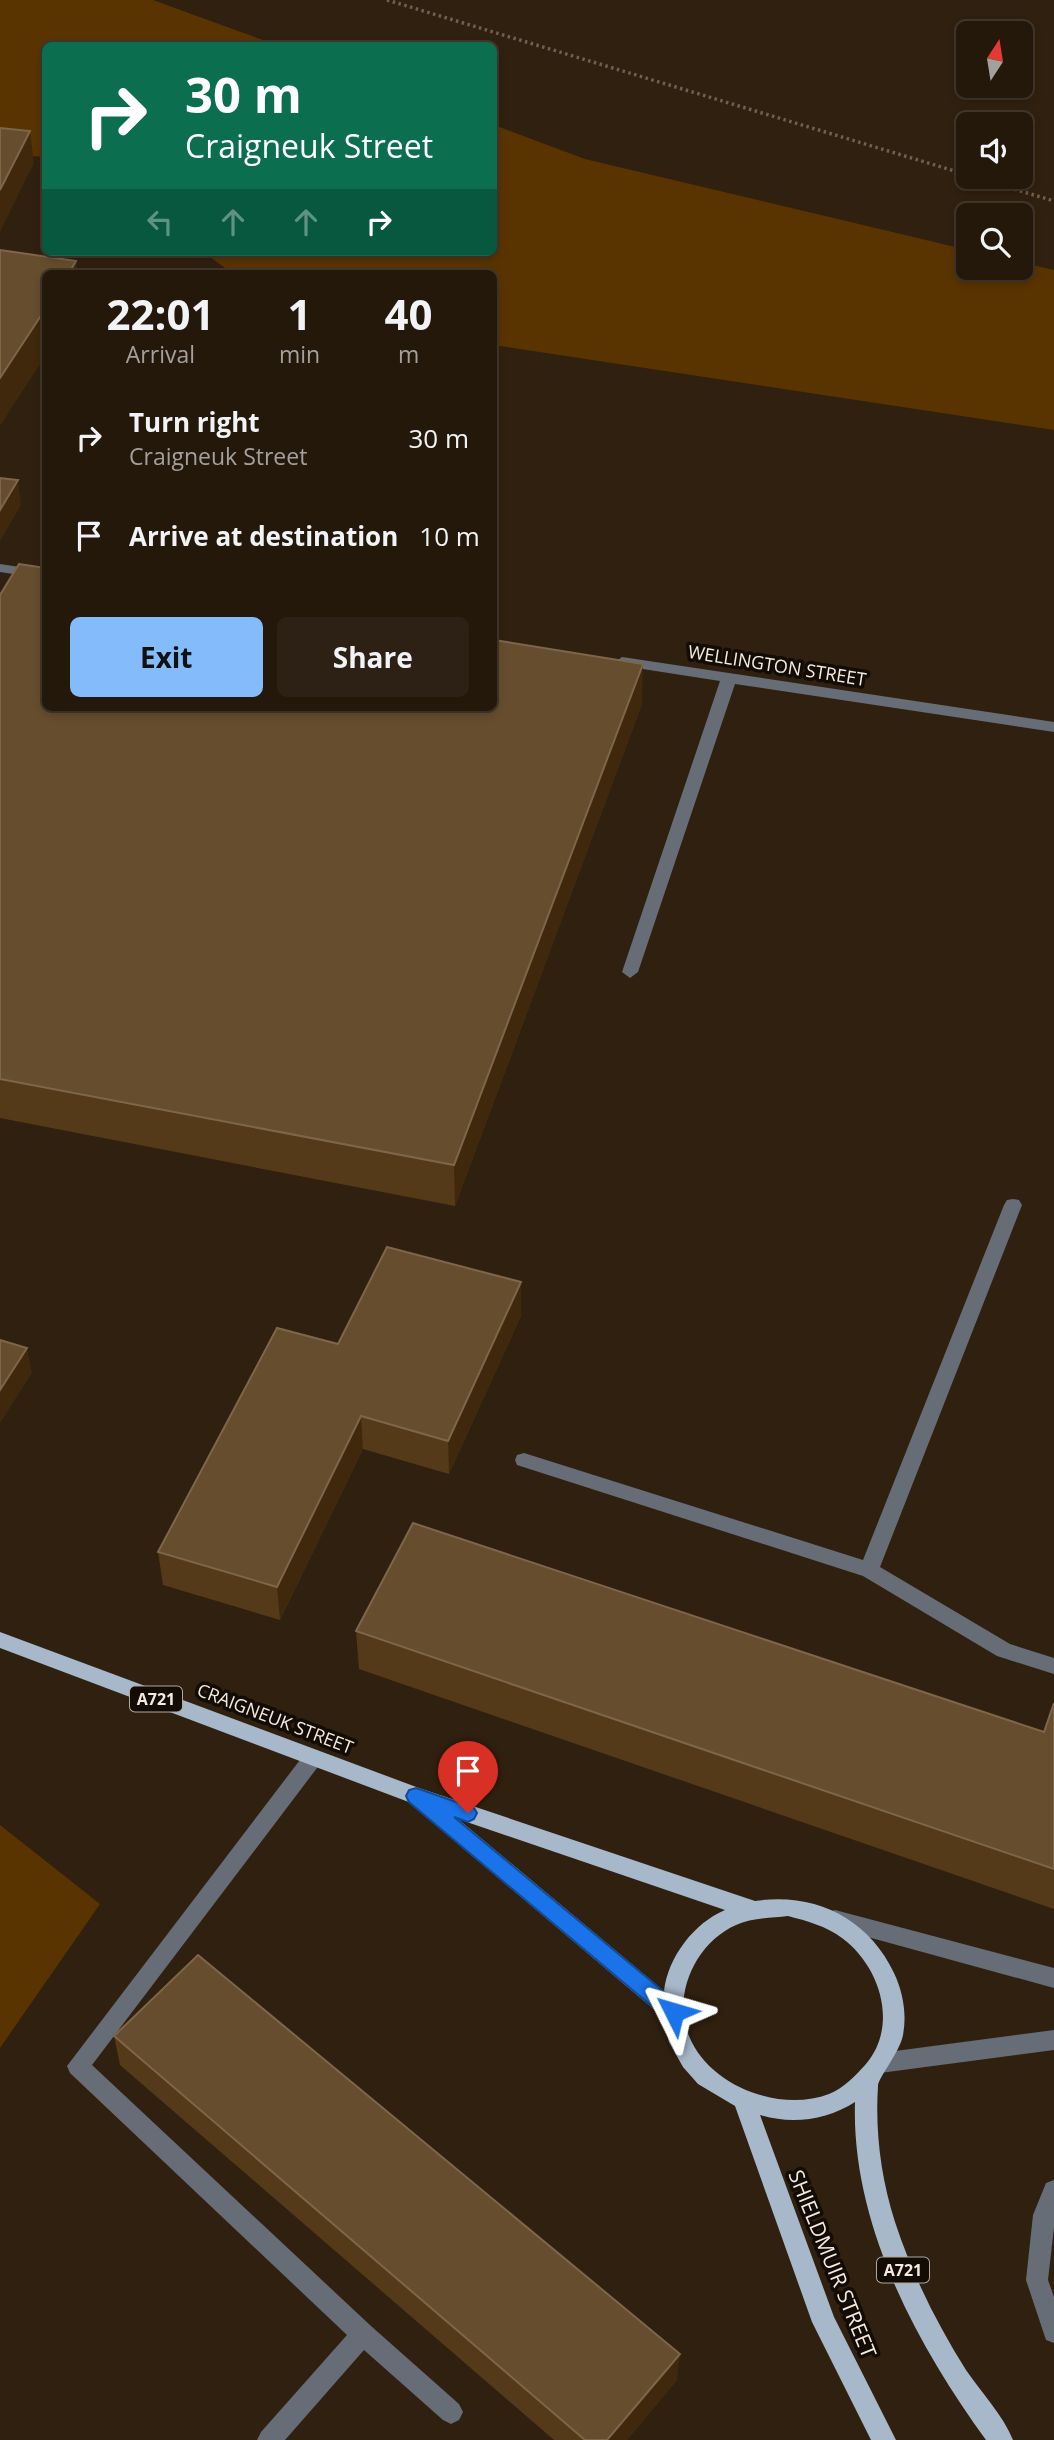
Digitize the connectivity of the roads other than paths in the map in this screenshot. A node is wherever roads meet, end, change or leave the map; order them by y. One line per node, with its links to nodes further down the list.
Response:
1 (0, 568): 2 (street)
2 (42, 574)
3 (611, 660): 4 (street, WELLINGTON STREET)
4 (729, 678): 5 (street, WELLINGTON STREET); 6 (street)
5 (1054, 727)
6 (630, 971)
7 (1013, 1205): 9 (street)
8 (524, 1460): 9 (street)
9 (869, 1570): 11 (street)
10 (0, 1640): 12 (main road, CRAIGNEUK STREET / A721)
11 (1054, 1666)
12 (313, 1758): 13 (main road, CRAIGNEUK STREET / A721); 23 (street)
13 (416, 1796): 14 (main road, CRAIGNEUK STREET / A721); 17 (main road, CRAIGNEUK STREET / A721)
14 (754, 1910): 15 (main road, A721); 17 (main road, A721)
15 (821, 1916): 16 (street); 19 (main road, A721)
16 (1054, 1978)
17 (674, 2012): 20 (main road, A721)
18 (1054, 2040): 19 (street)
19 (874, 2070): 20 (main road, A721); 27 (main road, A721)
20 (744, 2101): 26 (main road, SHIELDMUIR STREET)
21 (1054, 2191): 22 (street)
22 (1054, 2332)
23 (363, 2334): 24 (street); 25 (street)
24 (451, 2412)
25 (269, 2440)
26 (884, 2440)
27 (1001, 2440)

